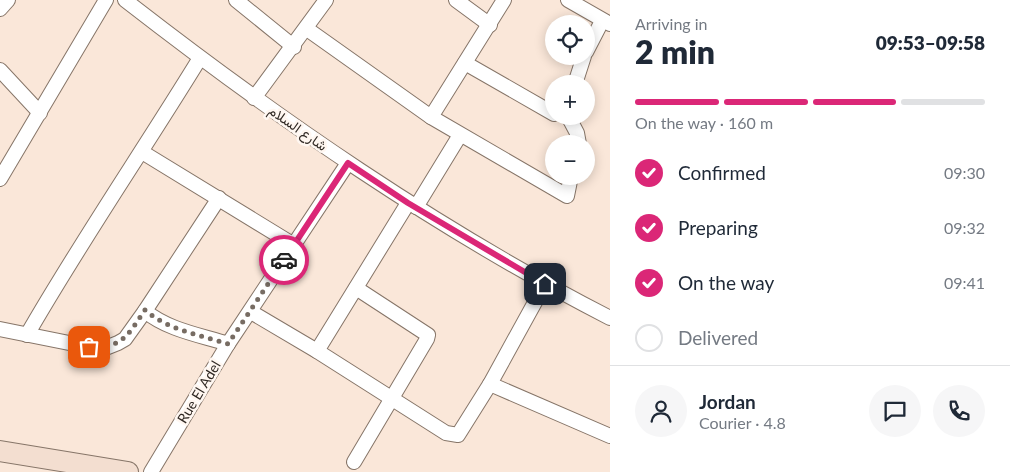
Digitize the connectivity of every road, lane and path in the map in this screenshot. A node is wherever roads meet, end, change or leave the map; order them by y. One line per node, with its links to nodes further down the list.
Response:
1 (8, 0): 9 (street)
2 (106, 0): 20 (street)
3 (125, 0): 15 (street, شارع السلام)
4 (236, 0): 14 (street)
5 (326, 0): 12 (street)
6 (456, 0): 11 (street)
7 (504, 0): 11 (street)
8 (568, 0): 10 (street)
9 (0, 9)
10 (606, 22): 13 (street)
11 (490, 25): 16 (street)
12 (306, 29): 14 (street); 21 (street)
13 (595, 38)
14 (294, 47): 18 (street)
15 (200, 58): 18 (street, شارع السلام); 23 (street)
16 (465, 64): 19 (street); 21 (street)
17 (0, 70): 20 (street)
18 (254, 98): 24 (street, شارع السلام)
19 (545, 109)
20 (40, 113): 25 (street)
21 (431, 117): 22 (street)
22 (460, 135): 26 (street); 30 (street)
23 (142, 152): 29 (street); 38 (street)
24 (348, 163): 30 (street, شارع السلام); 31 (street, Rue El Adel)
25 (0, 179)
26 (545, 183)
27 (548, 185): 28 (street)
28 (569, 185)
29 (219, 198): 31 (street); 34 (street)
30 (412, 205): 32 (street, شارع السلام); 33 (street)
31 (294, 246): 35 (street, Rue El Adel)
32 (545, 284): 36 (street, شارع السلام); 41 (street)
33 (356, 288): 40 (street); 42 (street)
34 (145, 310): 38 (street); 39 (street)
35 (251, 312): 39 (street, Rue El Adel); 40 (street)
36 (610, 318)
37 (0, 329): 38 (street)
38 (27, 335)
39 (228, 344): 47 (street, Rue El Adel)
40 (317, 351): 42 (street)
41 (490, 384): 42 (street); 43 (street)
42 (392, 399): 45 (street)
43 (610, 436)
44 (0, 451): 46 (main road)
45 (354, 462)
46 (128, 472)
47 (151, 472)

